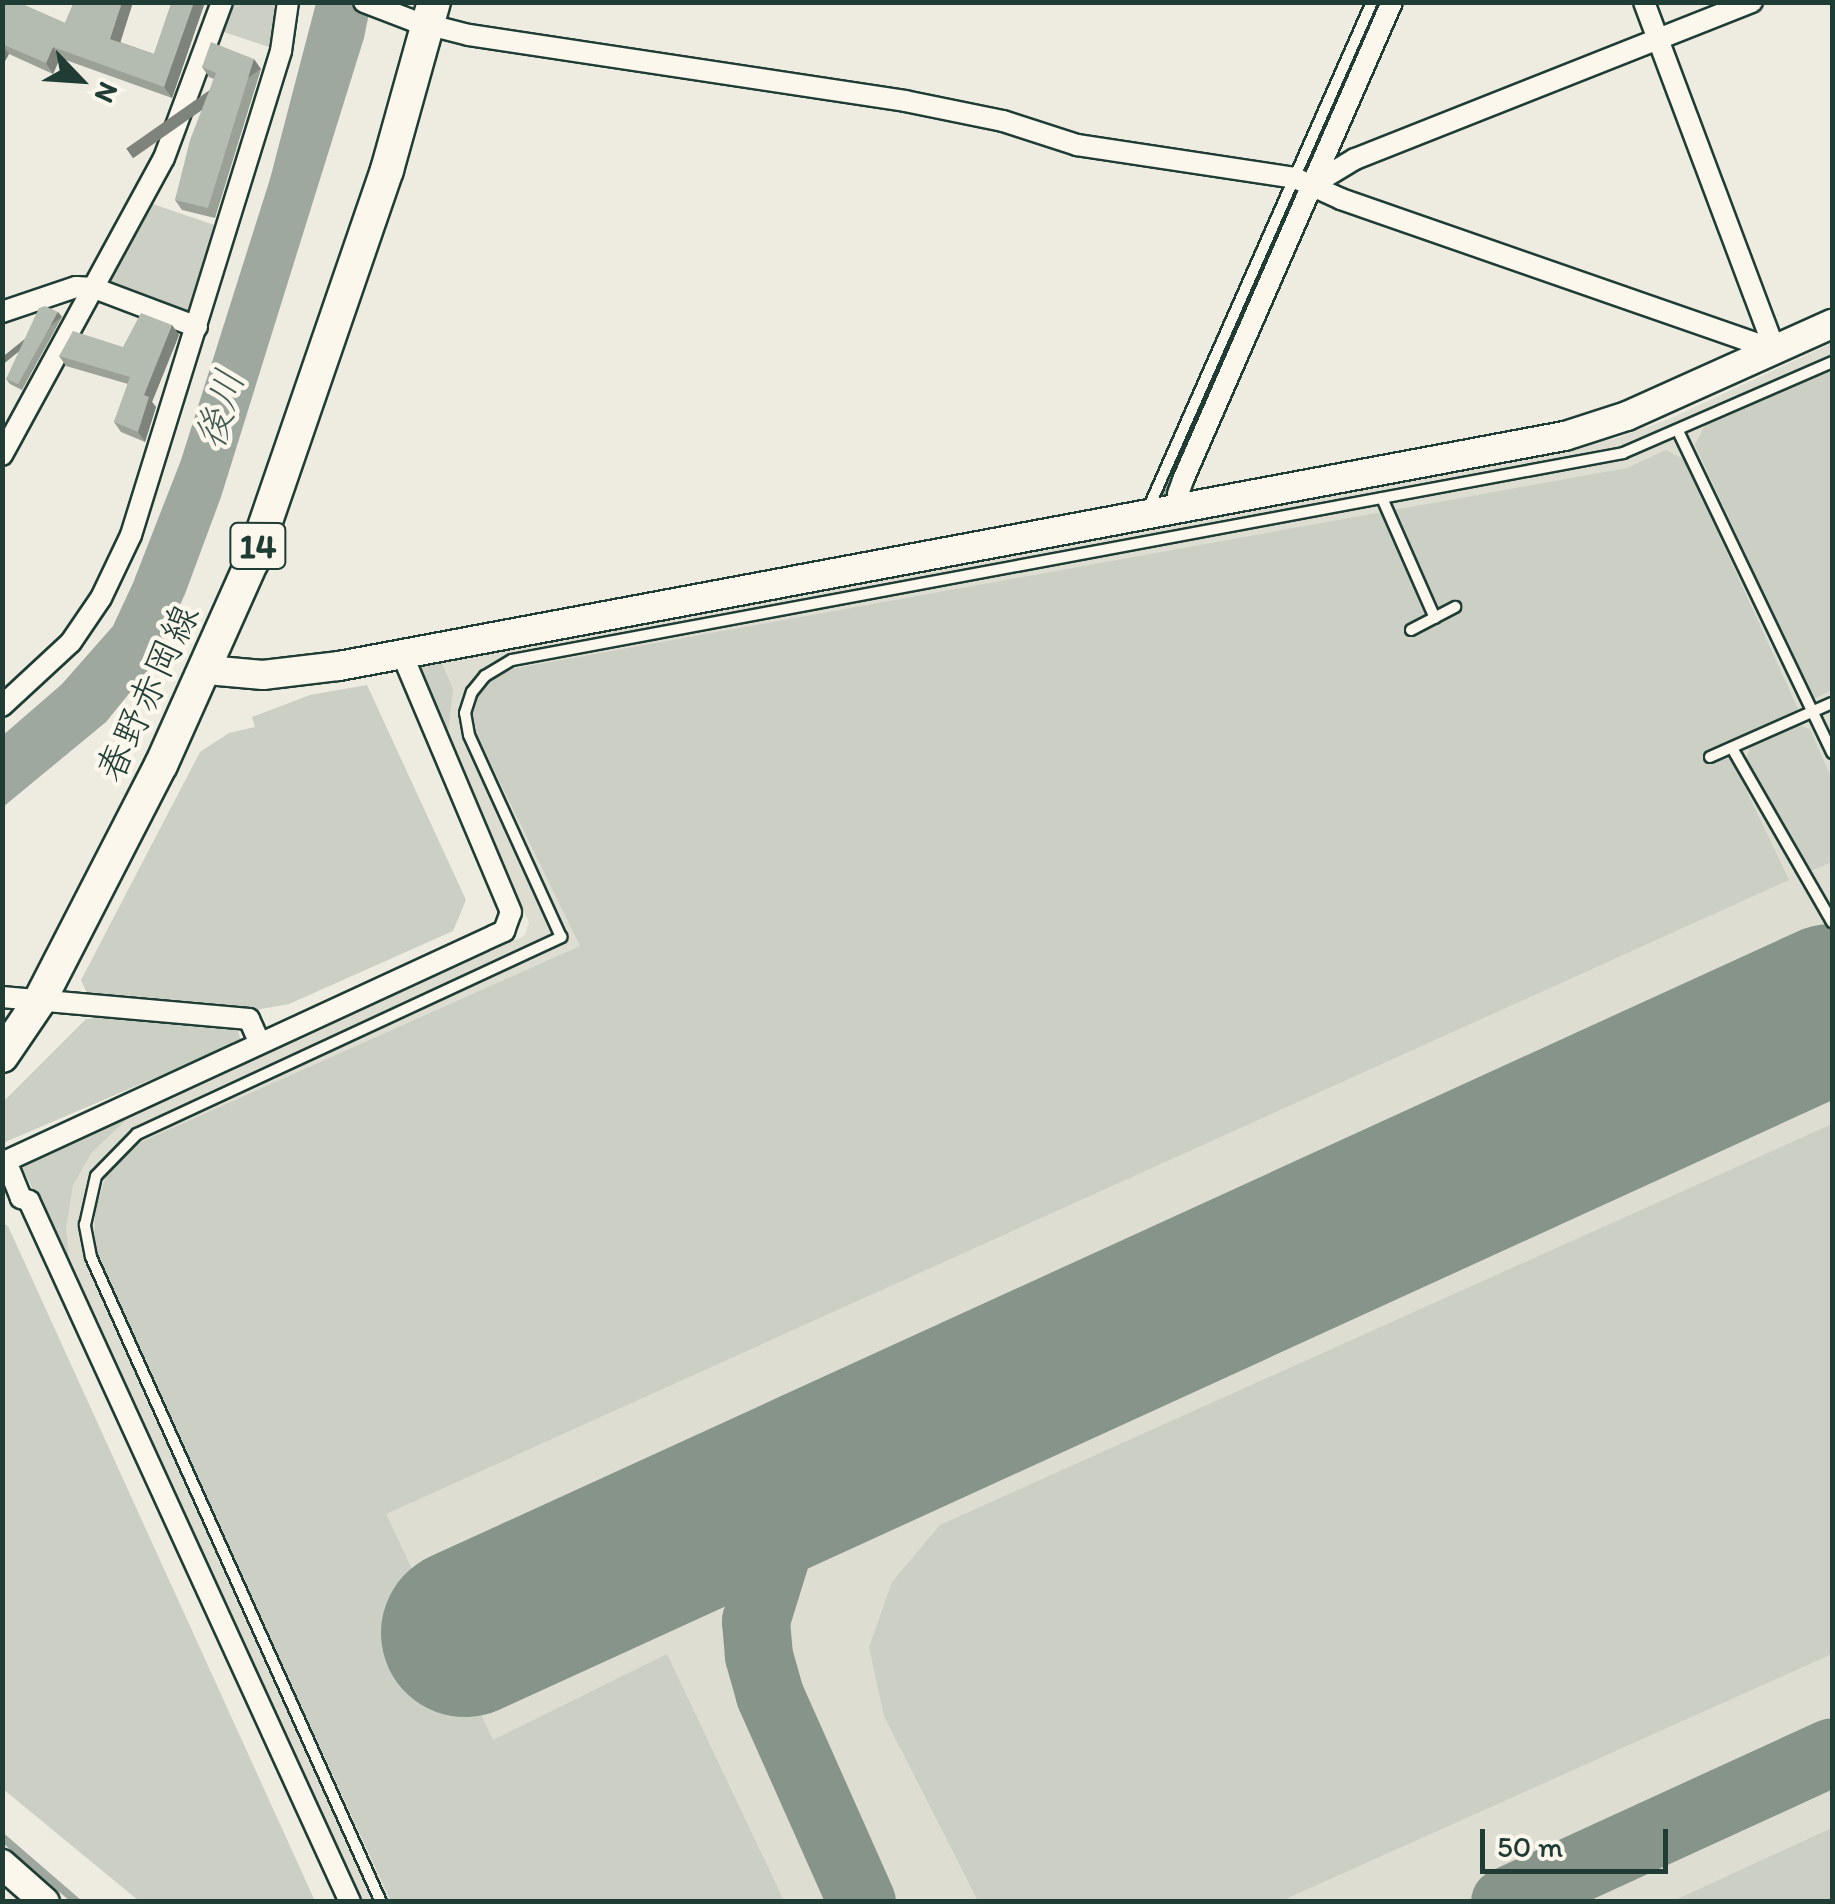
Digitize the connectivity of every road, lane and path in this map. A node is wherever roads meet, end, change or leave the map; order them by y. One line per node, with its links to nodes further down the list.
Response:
1 (222, 2): 11 (street)
2 (288, 2): 14 (street)
3 (364, 2): 8 (street)
4 (1372, 2): 10 (lane)
5 (1392, 2): 10 (street)
6 (1644, 2): 9 (street)
7 (1752, 2): 9 (street)
8 (431, 14): 10 (street); 26 (main road, 春野赤岡線 / 14)
9 (1657, 40): 10 (street); 15 (street)
10 (1304, 182): 15 (street); 20 (street); 21 (lane)
11 (94, 288): 12 (street); 14 (street); 18 (street)
12 (2, 312)
13 (1832, 324): 15 (street)
14 (196, 327): 28 (street)
15 (1774, 350): 20 (street)
16 (1832, 362): 17 (lane)
17 (1678, 430): 19 (lane); 29 (lane)
18 (2, 455)
19 (1382, 498): 23 (lane); 41 (lane)
20 (1181, 505): 21 (street)
21 (1148, 511): 25 (street)
22 (1456, 608): 23 (lane)
23 (1434, 618): 24 (lane)
24 (1411, 630)
25 (400, 652): 26 (street); 36 (street)
26 (207, 670): 35 (main road, 春野赤岡線 / 14)
27 (1832, 703): 29 (lane)
28 (2, 706)
29 (1810, 713): 30 (lane); 31 (lane)
30 (1732, 748): 32 (lane); 33 (lane)
31 (1832, 752)
32 (1710, 757)
33 (1832, 922)
34 (2, 997): 35 (street)
35 (40, 1000): 36 (street); 37 (main road, 春野赤岡線 / 14)
36 (259, 1041): 40 (street)
37 (2, 1056)
38 (2, 1864): 39 (street)
39 (45, 1902)
40 (350, 1902)
41 (381, 1902)

